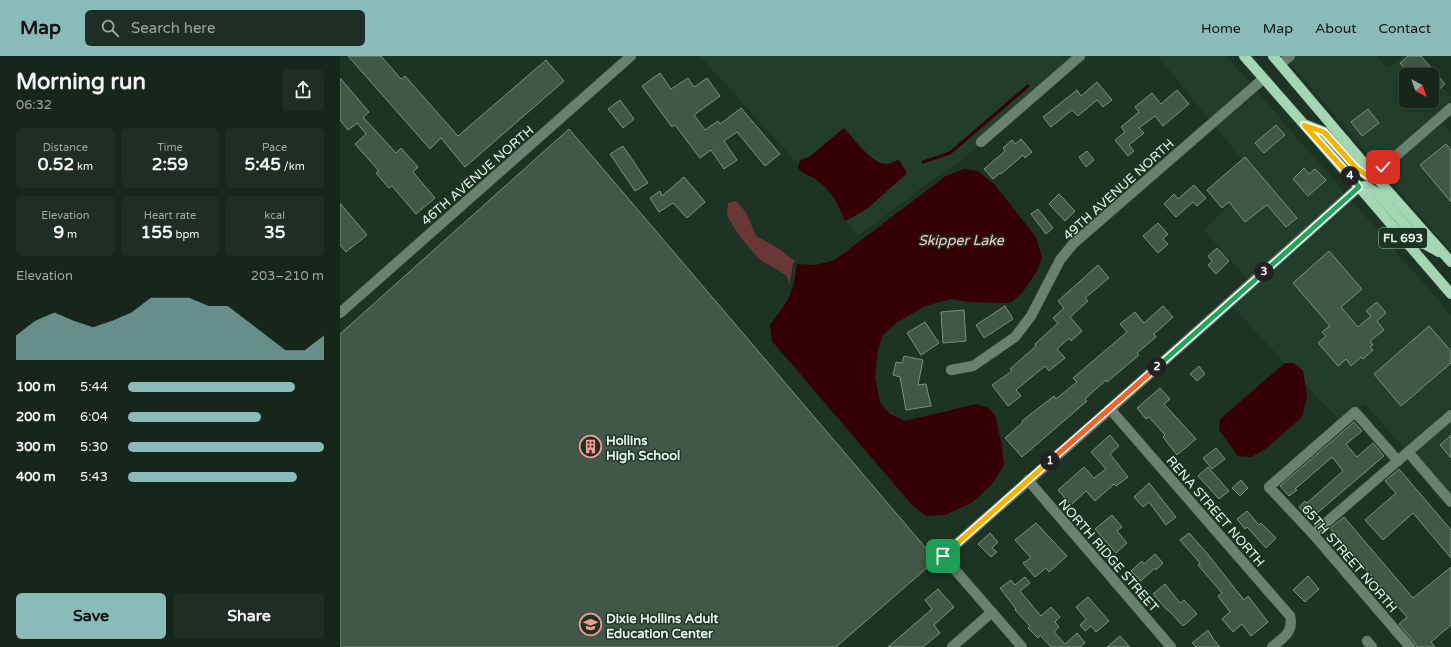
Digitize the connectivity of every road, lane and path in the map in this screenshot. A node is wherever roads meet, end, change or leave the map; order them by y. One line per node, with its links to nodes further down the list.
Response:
1 (631, 56): 15 (street, 46TH AVENUE NORTH)
2 (1080, 56): 10 (street)
3 (1244, 56): 7 (main road, FL 693)
4 (1273, 56): 6 (main road, FL 693)
5 (1290, 56): 6 (street)
6 (1280, 64): 11 (main road, FL 693)
7 (1264, 79): 9 (main road, FL 693); 16 (street, 49TH AVENUE NORTH)
8 (1451, 108): 11 (street)
9 (1304, 125): 11 (main road); 12 (main road, FL 693)
10 (981, 142)
11 (1374, 175): 13 (main road, FL 693)
12 (1359, 187): 13 (main road); 14 (main road, FL 693); 17 (street)
13 (1448, 259)
14 (1451, 294)
15 (340, 313)
16 (951, 370)
17 (1110, 409): 21 (street); 28 (street, RENA STREET NORTH)
18 (1451, 415): 19 (street)
19 (1408, 452): 20 (street); 22 (street)
20 (1398, 461): 23 (street); 23 (street, 65TH STREET NORTH)
21 (1028, 480): 24 (street); 27 (street, NORTH RIDGE STREET)
22 (1451, 502)
23 (1313, 534): 29 (street, 65TH STREET NORTH)
24 (992, 612): 25 (street); 26 (street)
25 (952, 647)
26 (1022, 647)
27 (1171, 647)
28 (1272, 647)
29 (1410, 647)

